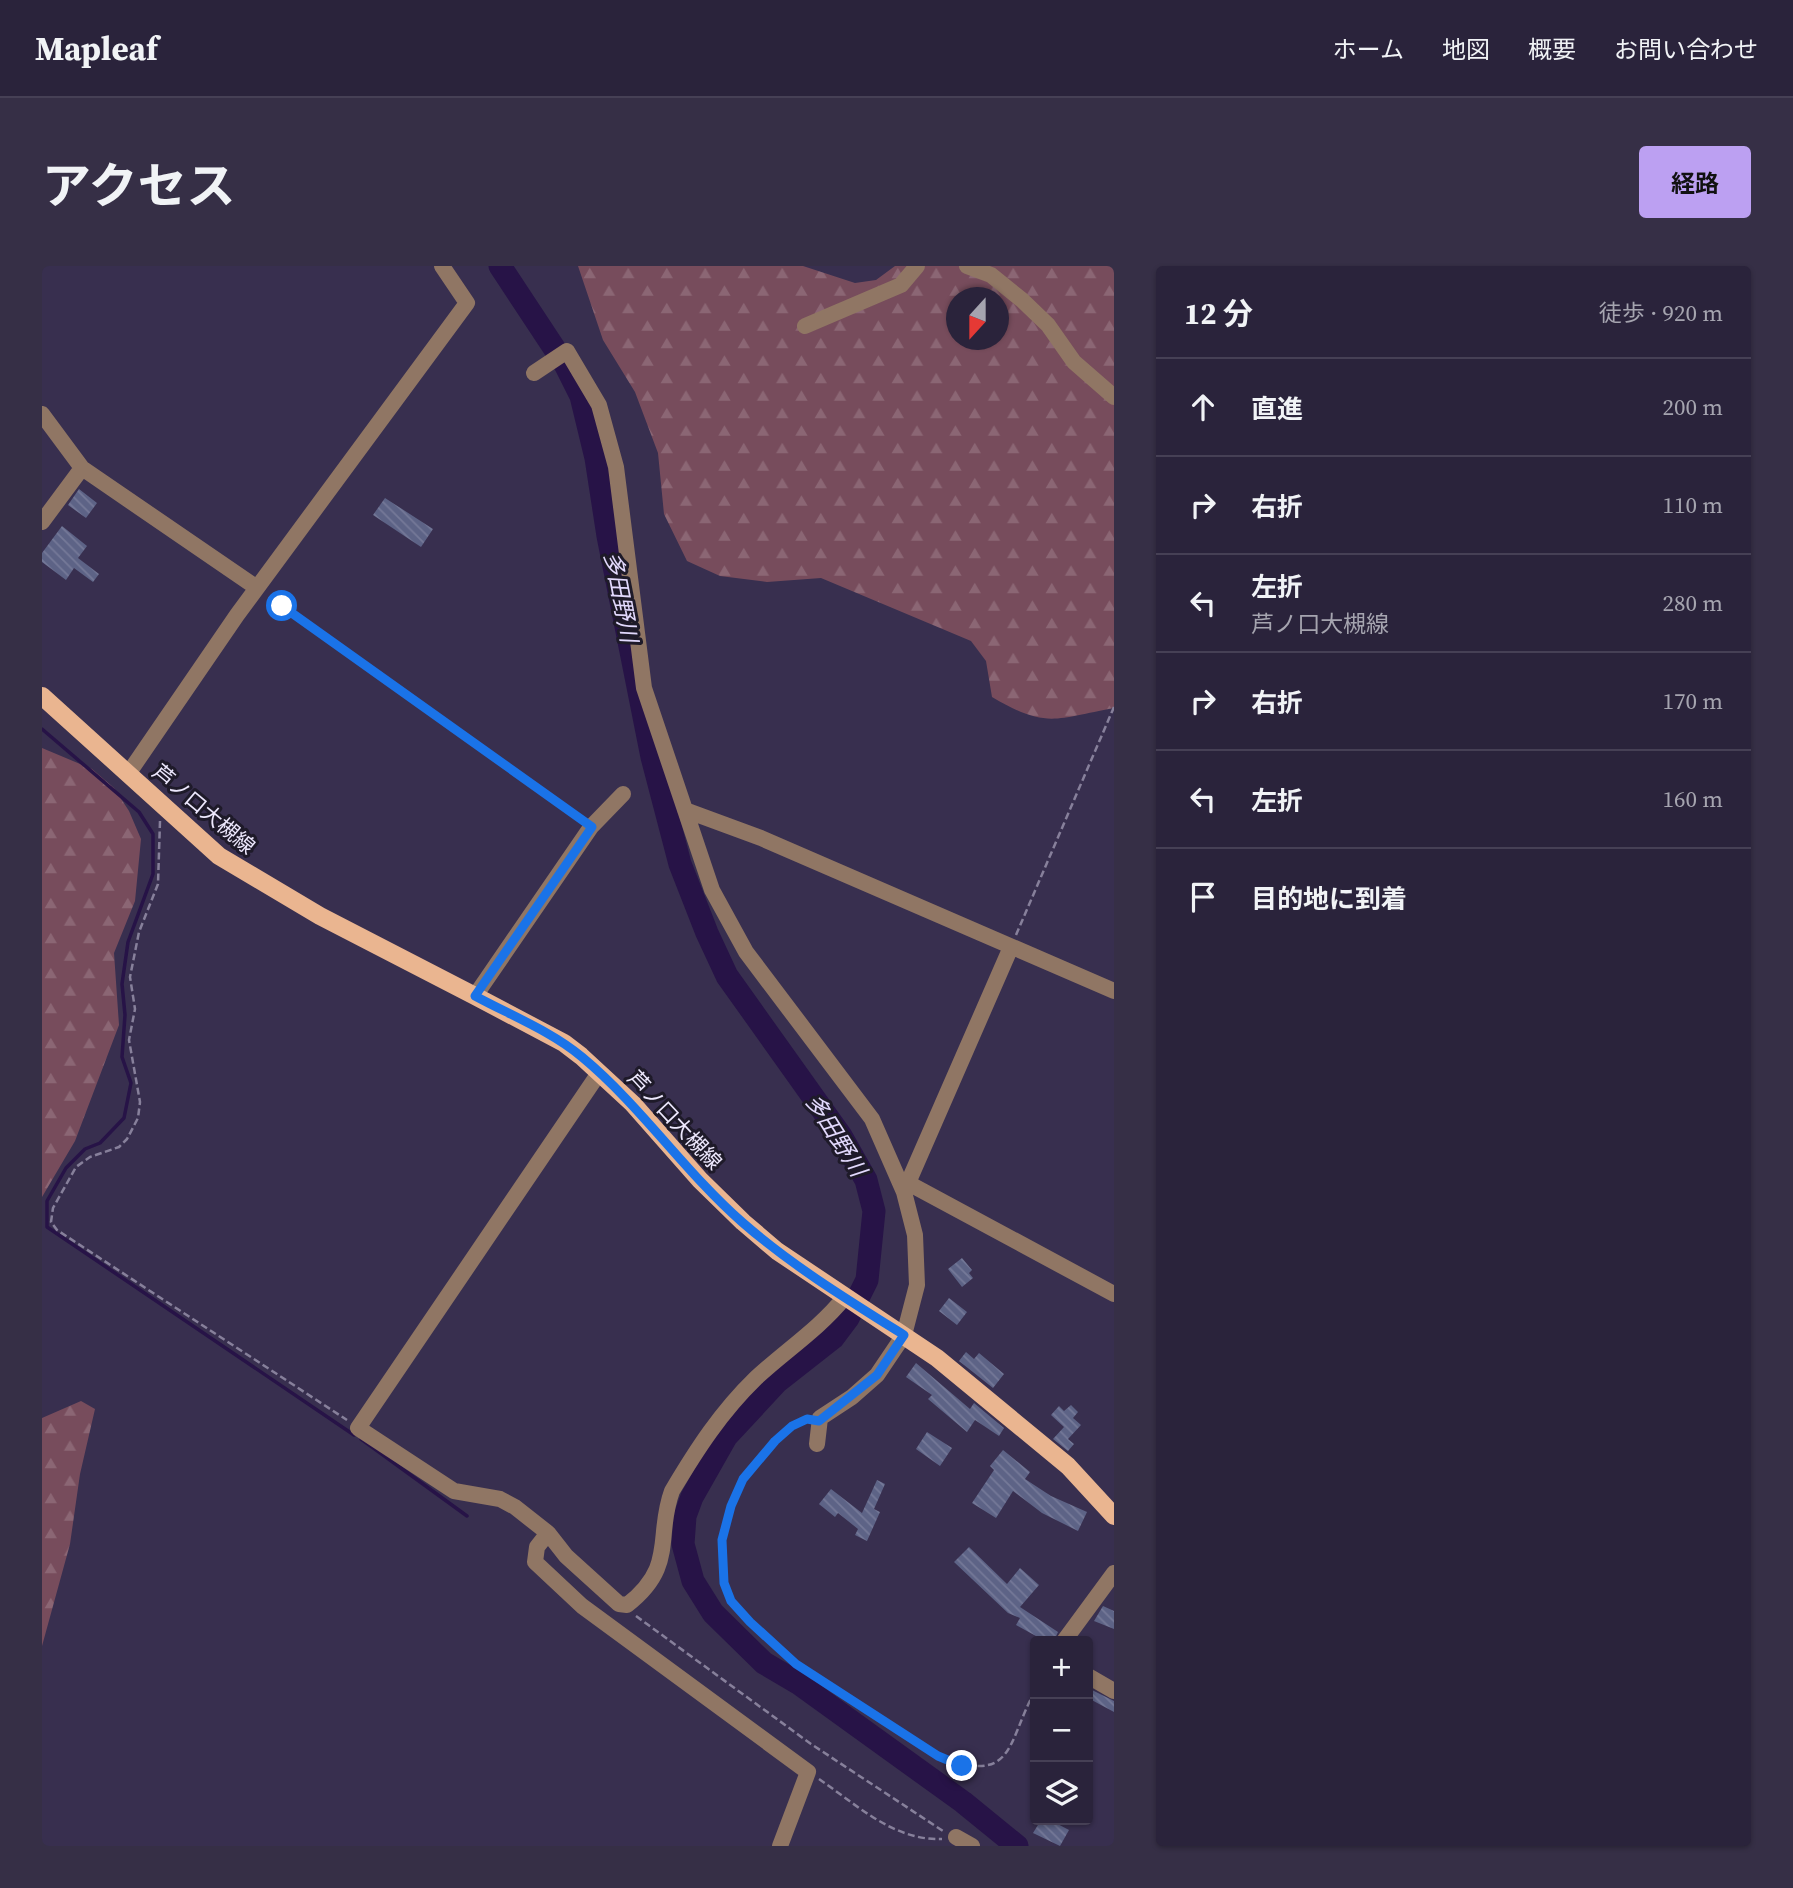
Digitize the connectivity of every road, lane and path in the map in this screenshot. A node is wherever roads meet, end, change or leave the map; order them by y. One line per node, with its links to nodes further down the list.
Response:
1 (442, 266): 10 (street)
2 (917, 266): 4 (street)
3 (967, 266): 6 (street)
4 (805, 326)
5 (534, 373): 16 (street)
6 (1114, 397)
7 (42, 414): 8 (street)
8 (82, 467): 9 (street); 10 (street)
9 (42, 522)
10 (257, 588): 13 (street); 17 (path)
11 (42, 695): 13 (main road, 芦ノ口大槻線)
12 (1114, 707): 18 (path)
13 (128, 774): 15 (main road, 芦ノ口大槻線)
14 (623, 794): 17 (street)
15 (165, 807): 20 (main road, 芦ノ口大槻線); 27 (path)
16 (685, 810): 18 (street); 22 (street)
17 (592, 827): 20 (street)
18 (1011, 947): 19 (street); 22 (street)
19 (1114, 990)
20 (475, 996): 21 (main road, 芦ノ口大槻線)
21 (599, 1073): 24 (main road, 芦ノ口大槻線); 27 (street)
22 (906, 1187): 23 (street); 25 (street)
23 (1114, 1294)
24 (844, 1298): 25 (main road, 芦ノ口大槻線); 32 (street)
25 (904, 1335): 26 (street); 29 (main road, 芦ノ口大槻線)
26 (819, 1421): 28 (street); 36 (path)
27 (358, 1428): 30 (street)
28 (817, 1444)
29 (1114, 1516)
30 (548, 1533): 32 (street); 37 (street)
31 (1114, 1573): 33 (street)
32 (619, 1604): 38 (path)
33 (1068, 1636)
34 (1093, 1679): 35 (street)
35 (1114, 1691)
36 (1031, 1699)
37 (808, 1772): 38 (path); 39 (street)
38 (956, 1837): 40 (street)
39 (780, 1846)
40 (972, 1846)

